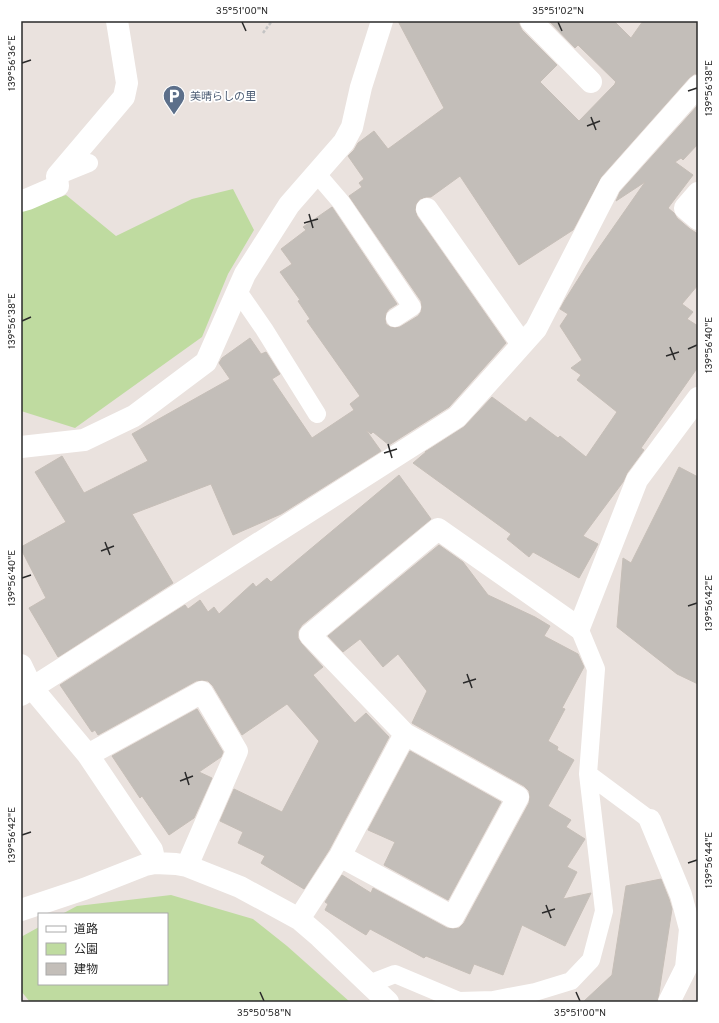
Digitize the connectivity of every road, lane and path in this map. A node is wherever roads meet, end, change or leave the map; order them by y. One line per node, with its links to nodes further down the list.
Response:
1 (117, 21): 10 (street)
2 (272, 21): 5 (path)
3 (382, 21): 9 (street)
4 (531, 21): 6 (street)
5 (263, 33)
6 (591, 82)
7 (698, 86): 17 (street)
8 (89, 163): 10 (lane)
9 (316, 174): 15 (street); 16 (lane)
10 (56, 176): 12 (street)
11 (698, 193): 14 (street)
12 (21, 200)
13 (427, 209): 17 (street)
14 (698, 220)
15 (238, 290): 19 (lane); 20 (street)
16 (395, 318)
17 (522, 344): 23 (street)
18 (698, 398): 21 (street)
19 (317, 414)
20 (21, 447)
21 (579, 628): 24 (street); 26 (lane)
22 (21, 665): 23 (street)
23 (26, 691): 25 (street)
24 (405, 734): 28 (street); 28 (street)
25 (88, 755): 29 (street); 30 (street)
26 (588, 774): 27 (lane); 33 (lane)
27 (650, 820): 35 (street)
28 (340, 856): 32 (street)
29 (155, 863): 30 (street); 31 (street)
30 (187, 866): 32 (street)
31 (21, 910)
32 (299, 920): 33 (street)
33 (368, 984): 34 (street)
34 (388, 1002)
35 (669, 1002)

